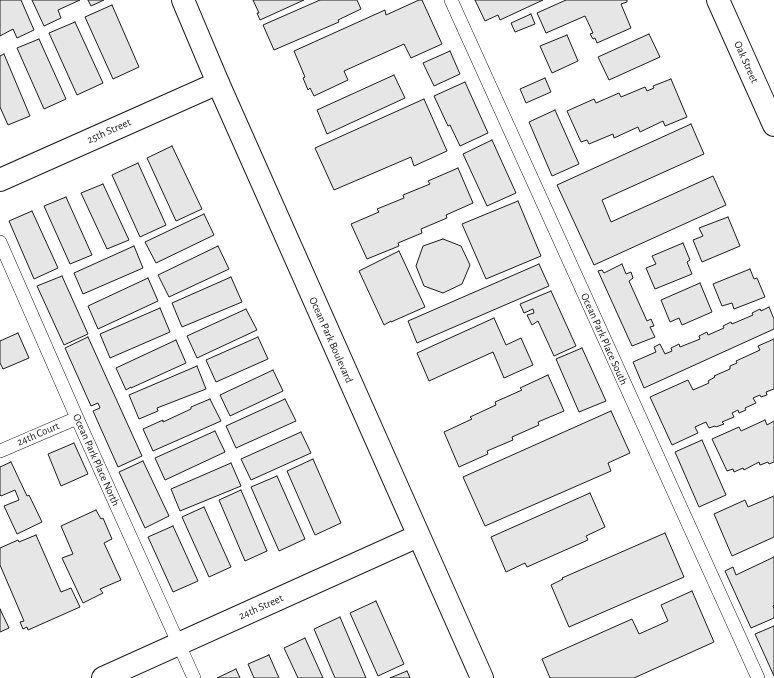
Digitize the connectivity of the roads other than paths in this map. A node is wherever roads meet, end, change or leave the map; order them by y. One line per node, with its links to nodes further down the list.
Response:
1 (183, 0): 4 (street, Ocean Park Boulevard)
2 (451, 0): 15 (lane, Ocean Park Place South)
3 (718, 0): 5 (street, Oak Street)
4 (218, 83): 6 (street, 25th Street); 10 (street, Ocean Park Boulevard)
5 (774, 125)
6 (0, 180)
7 (0, 242): 8 (lane, Ocean Park Place North)
8 (77, 418): 9 (lane, 24th Court); 11 (lane, Ocean Park Place North)
9 (0, 451)
10 (418, 536): 11 (street, 24th Street); 14 (street, Ocean Park Boulevard)
11 (179, 644): 12 (street, 24th Street); 13 (lane, Ocean Park Place North)
12 (103, 678)
13 (194, 678)
14 (482, 678)
15 (758, 678)

